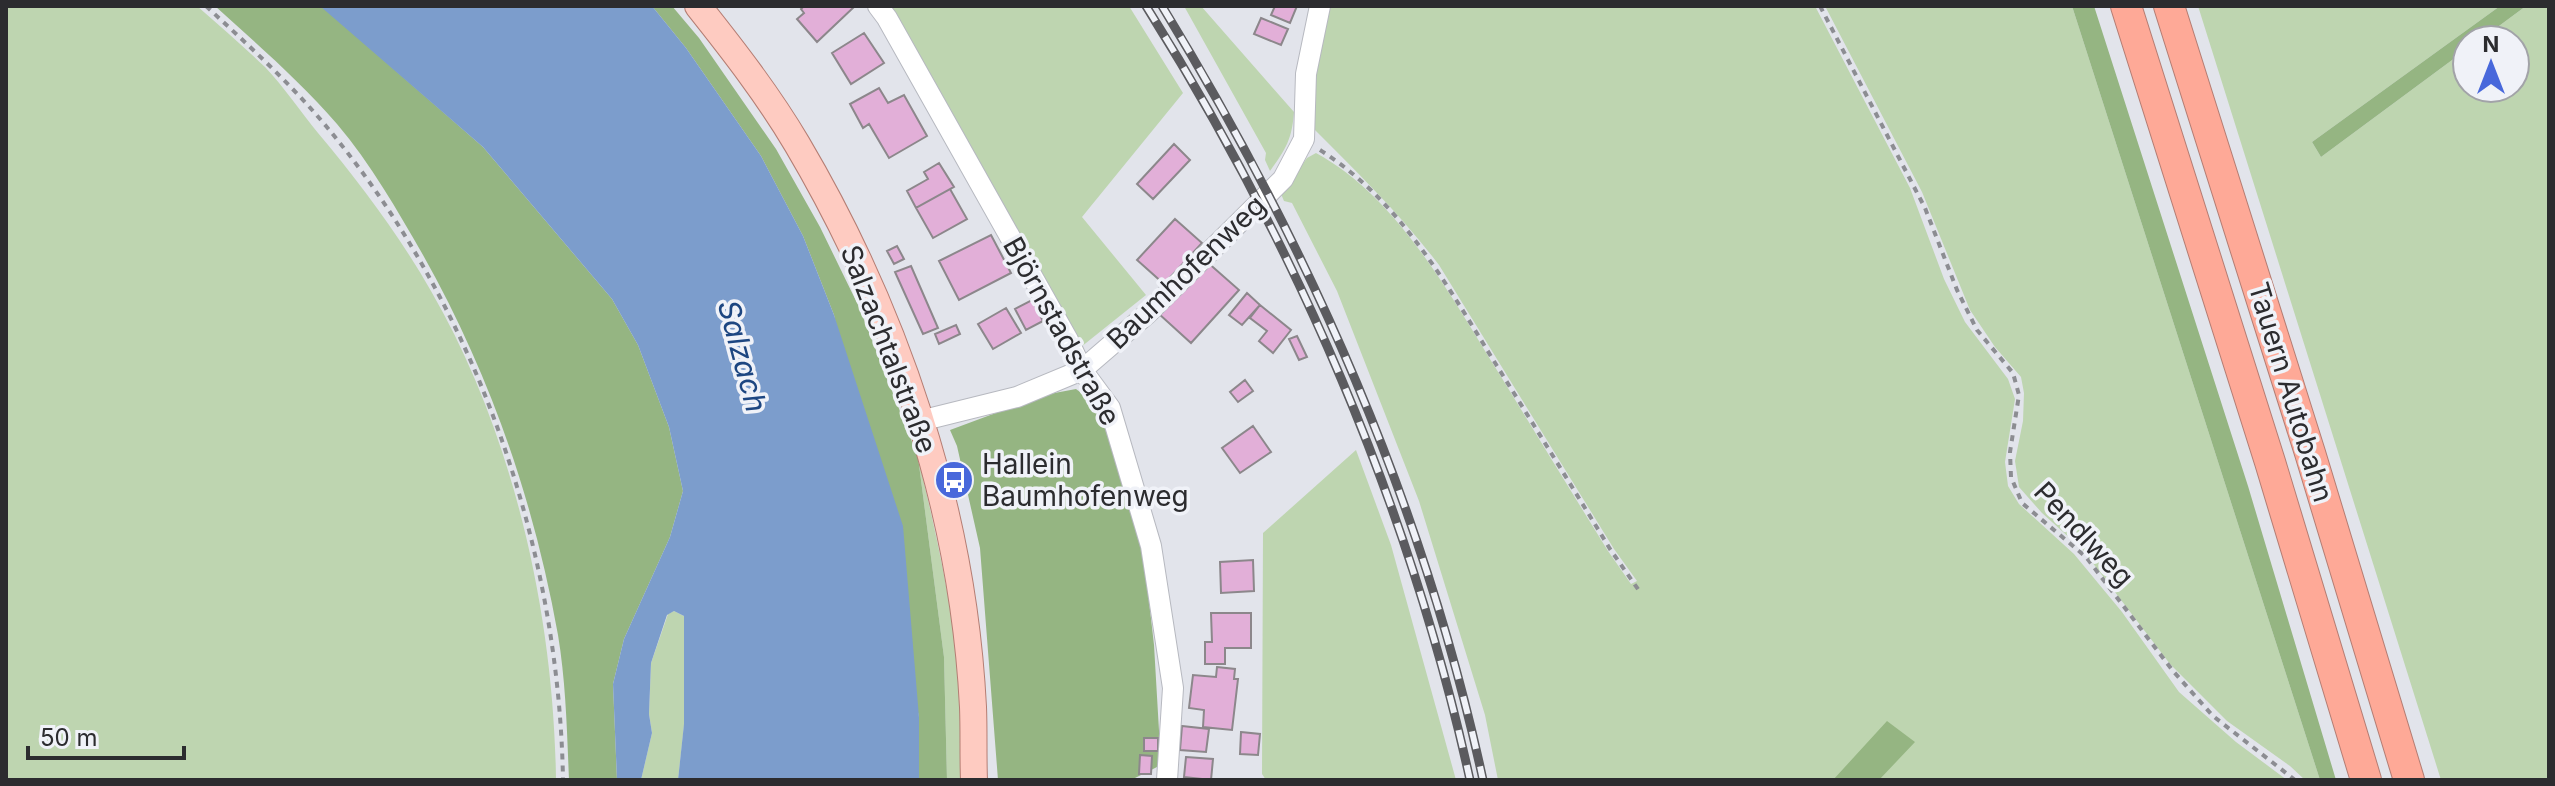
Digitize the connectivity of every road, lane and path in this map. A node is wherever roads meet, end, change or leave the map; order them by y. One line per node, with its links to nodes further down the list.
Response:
1 (206, 6): 12 (path)
2 (698, 6): 10 (main road, Salzachtalstraße)
3 (878, 6): 9 (street, Björnstadstraße)
4 (1320, 6): 8 (street, Baumhofenweg)
5 (1820, 6): 15 (path, Pendlweg)
6 (2126, 6): 16 (highway, Tauern Autobahn)
7 (2169, 6): 17 (highway, Tauern Autobahn)
8 (1304, 139): 9 (street, Baumhofenweg); 11 (path)
9 (1082, 370): 10 (street, Baumhofenweg); 14 (street, Björnstadstraße)
10 (920, 421): 13 (main road, Salzachtalstraße)
11 (1640, 592)
12 (563, 780)
13 (974, 780)
14 (1167, 780)
15 (2295, 780)
16 (2366, 780)
17 (2409, 780)

